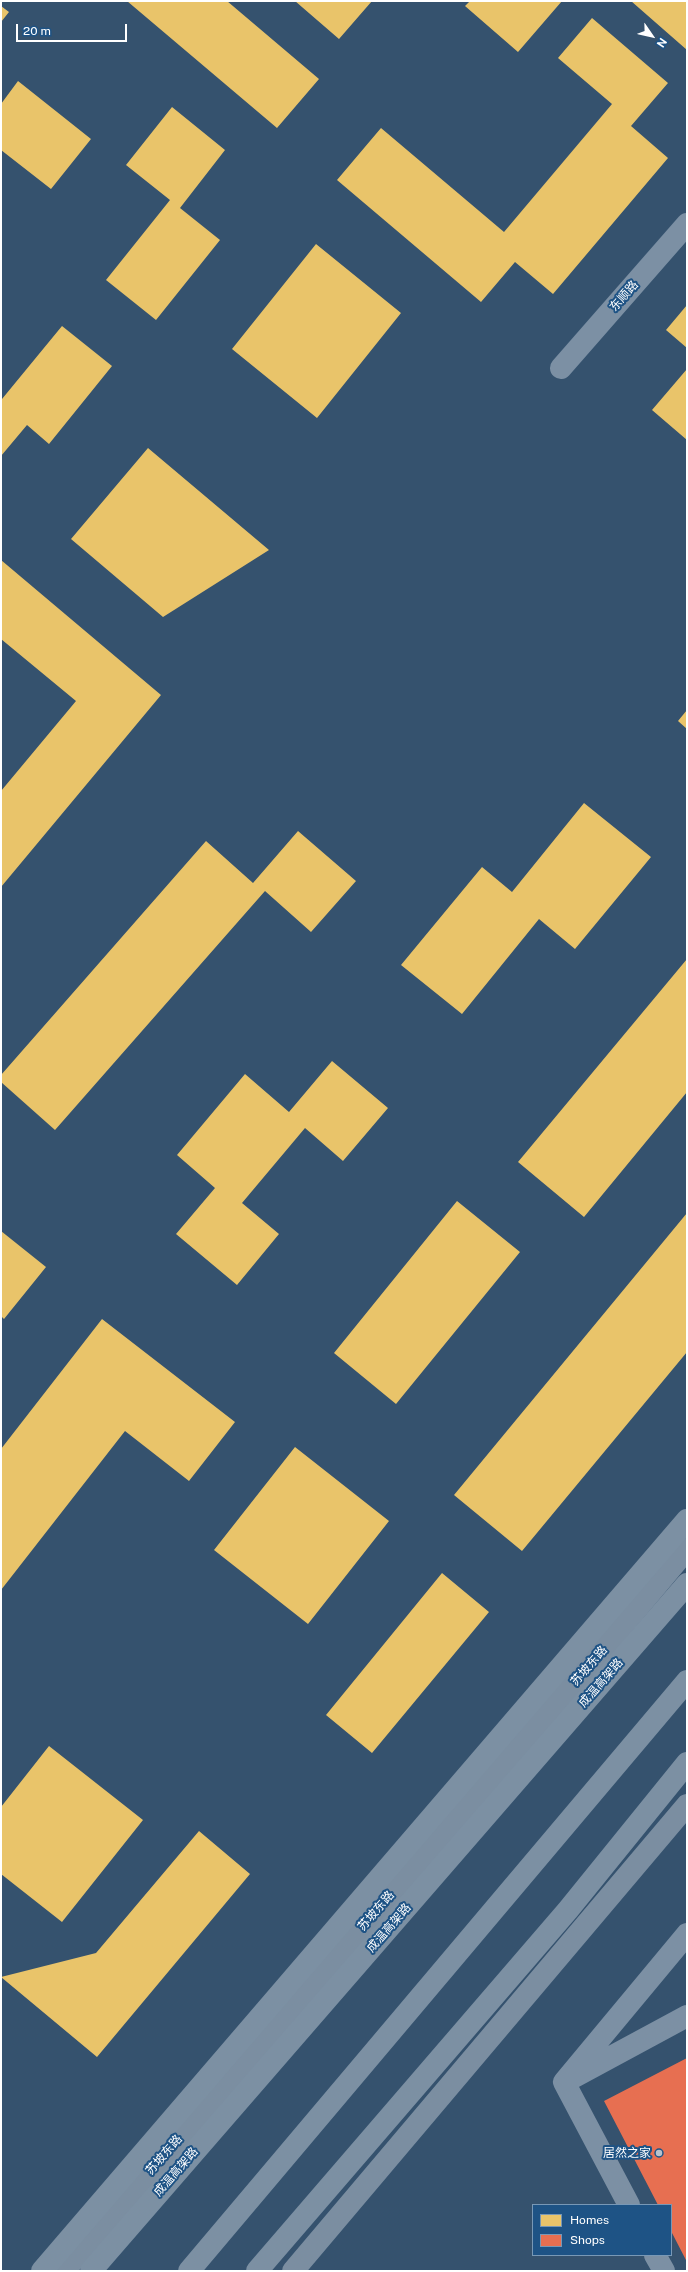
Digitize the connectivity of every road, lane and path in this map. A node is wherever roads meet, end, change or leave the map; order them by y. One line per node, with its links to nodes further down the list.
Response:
1 (687, 224): 2 (street, 东顺路)
2 (560, 368)
3 (687, 1520): 14 (highway)
4 (687, 1549): 15 (main road, 苏坡东路)
5 (687, 1584): 16 (highway, 成温高架路)
6 (687, 1681): 17 (highway)
7 (687, 1763): 18 (highway)
8 (687, 1805): 19 (main road)
9 (687, 1934): 11 (street)
10 (687, 2016): 11 (street)
11 (564, 2082): 12 (street)
12 (628, 2204)
13 (656, 2256): 20 (street)
14 (42, 2271)
15 (64, 2271)
16 (91, 2271)
17 (189, 2271)
18 (257, 2271)
19 (293, 2271)
20 (664, 2271)

